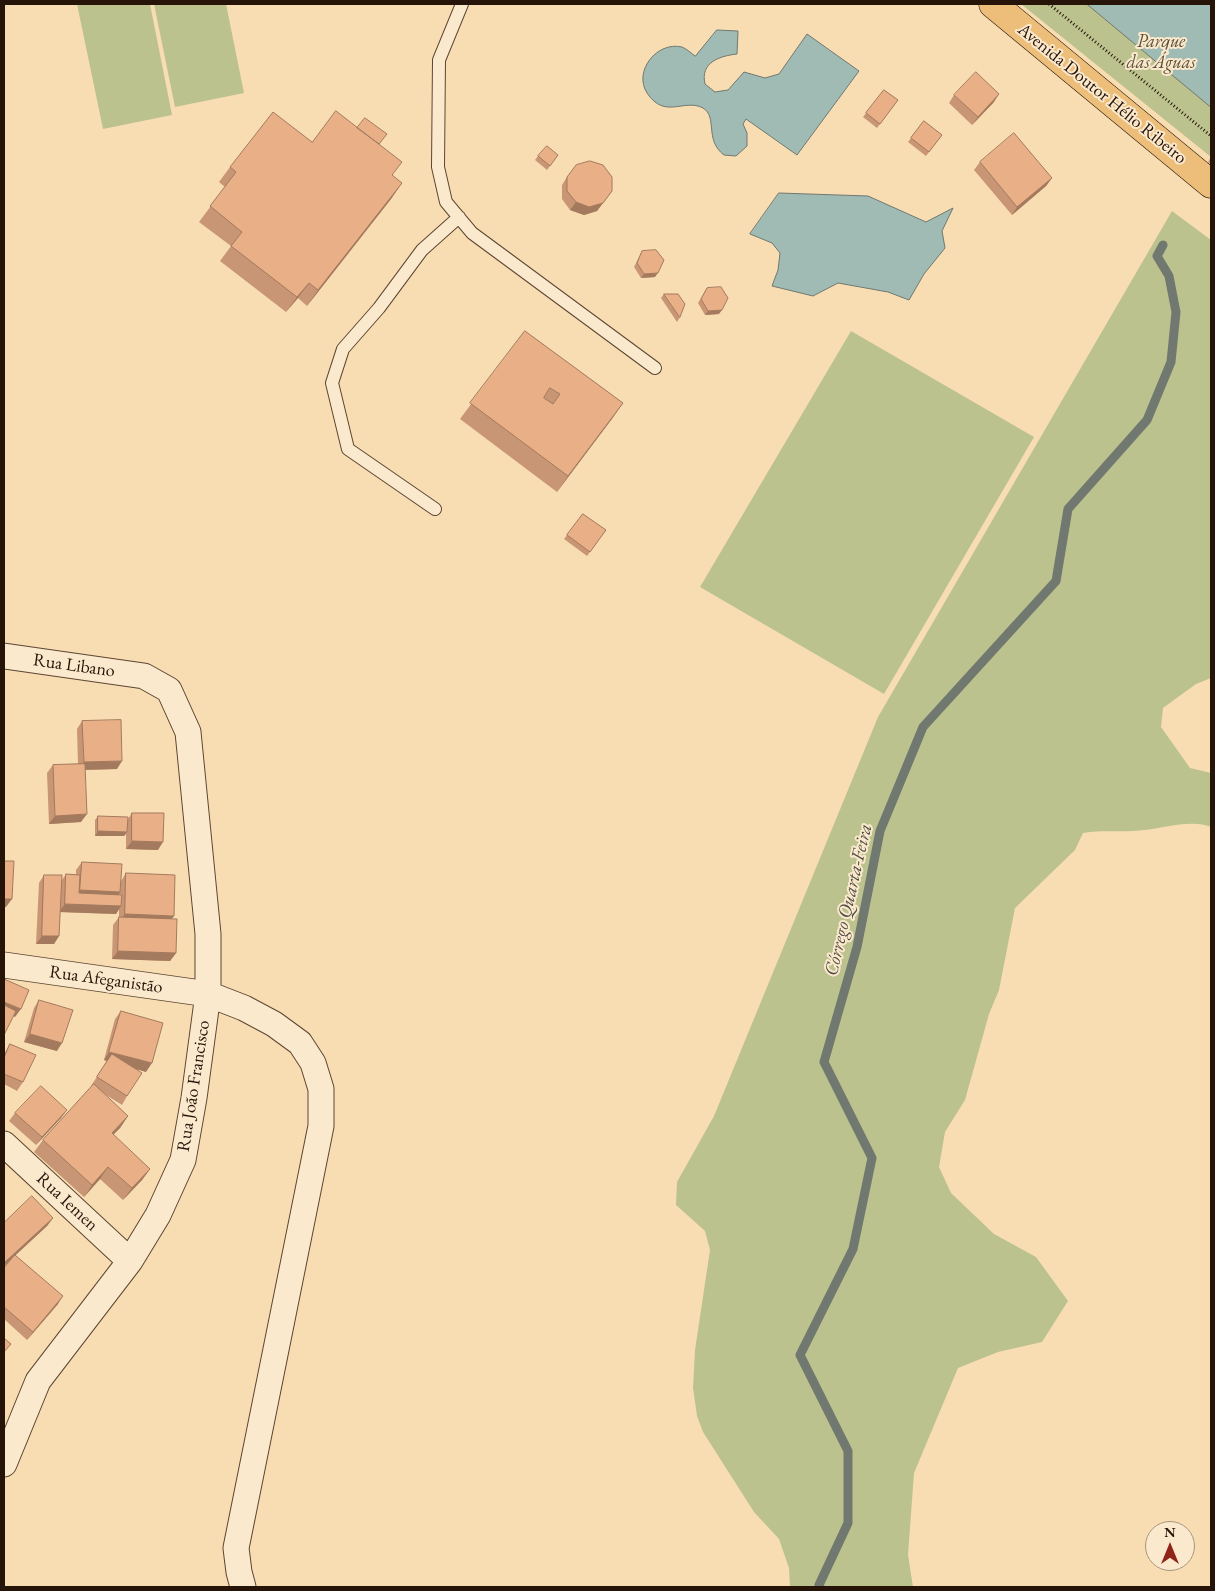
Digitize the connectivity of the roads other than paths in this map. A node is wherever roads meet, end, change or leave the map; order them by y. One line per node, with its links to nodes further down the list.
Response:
1 (462, 4): 4 (lane)
2 (993, 4): 3 (main road, Avenida Doutor Hélio Ribeiro)
3 (1211, 184)
4 (459, 217): 5 (lane); 6 (lane)
5 (655, 368)
6 (435, 509)
7 (4, 656): 8 (street, Rua Libano)
8 (144, 676): 10 (street, Rua João Francisco)
9 (4, 965): 10 (street, Rua Afeganistão)
10 (208, 994): 12 (street, Rua João Francisco); 14 (street, Rua Afeganistão)
11 (4, 1144): 12 (street, Rua Iemen)
12 (130, 1261): 13 (street, Rua João Francisco)
13 (4, 1464)
14 (243, 1587)

